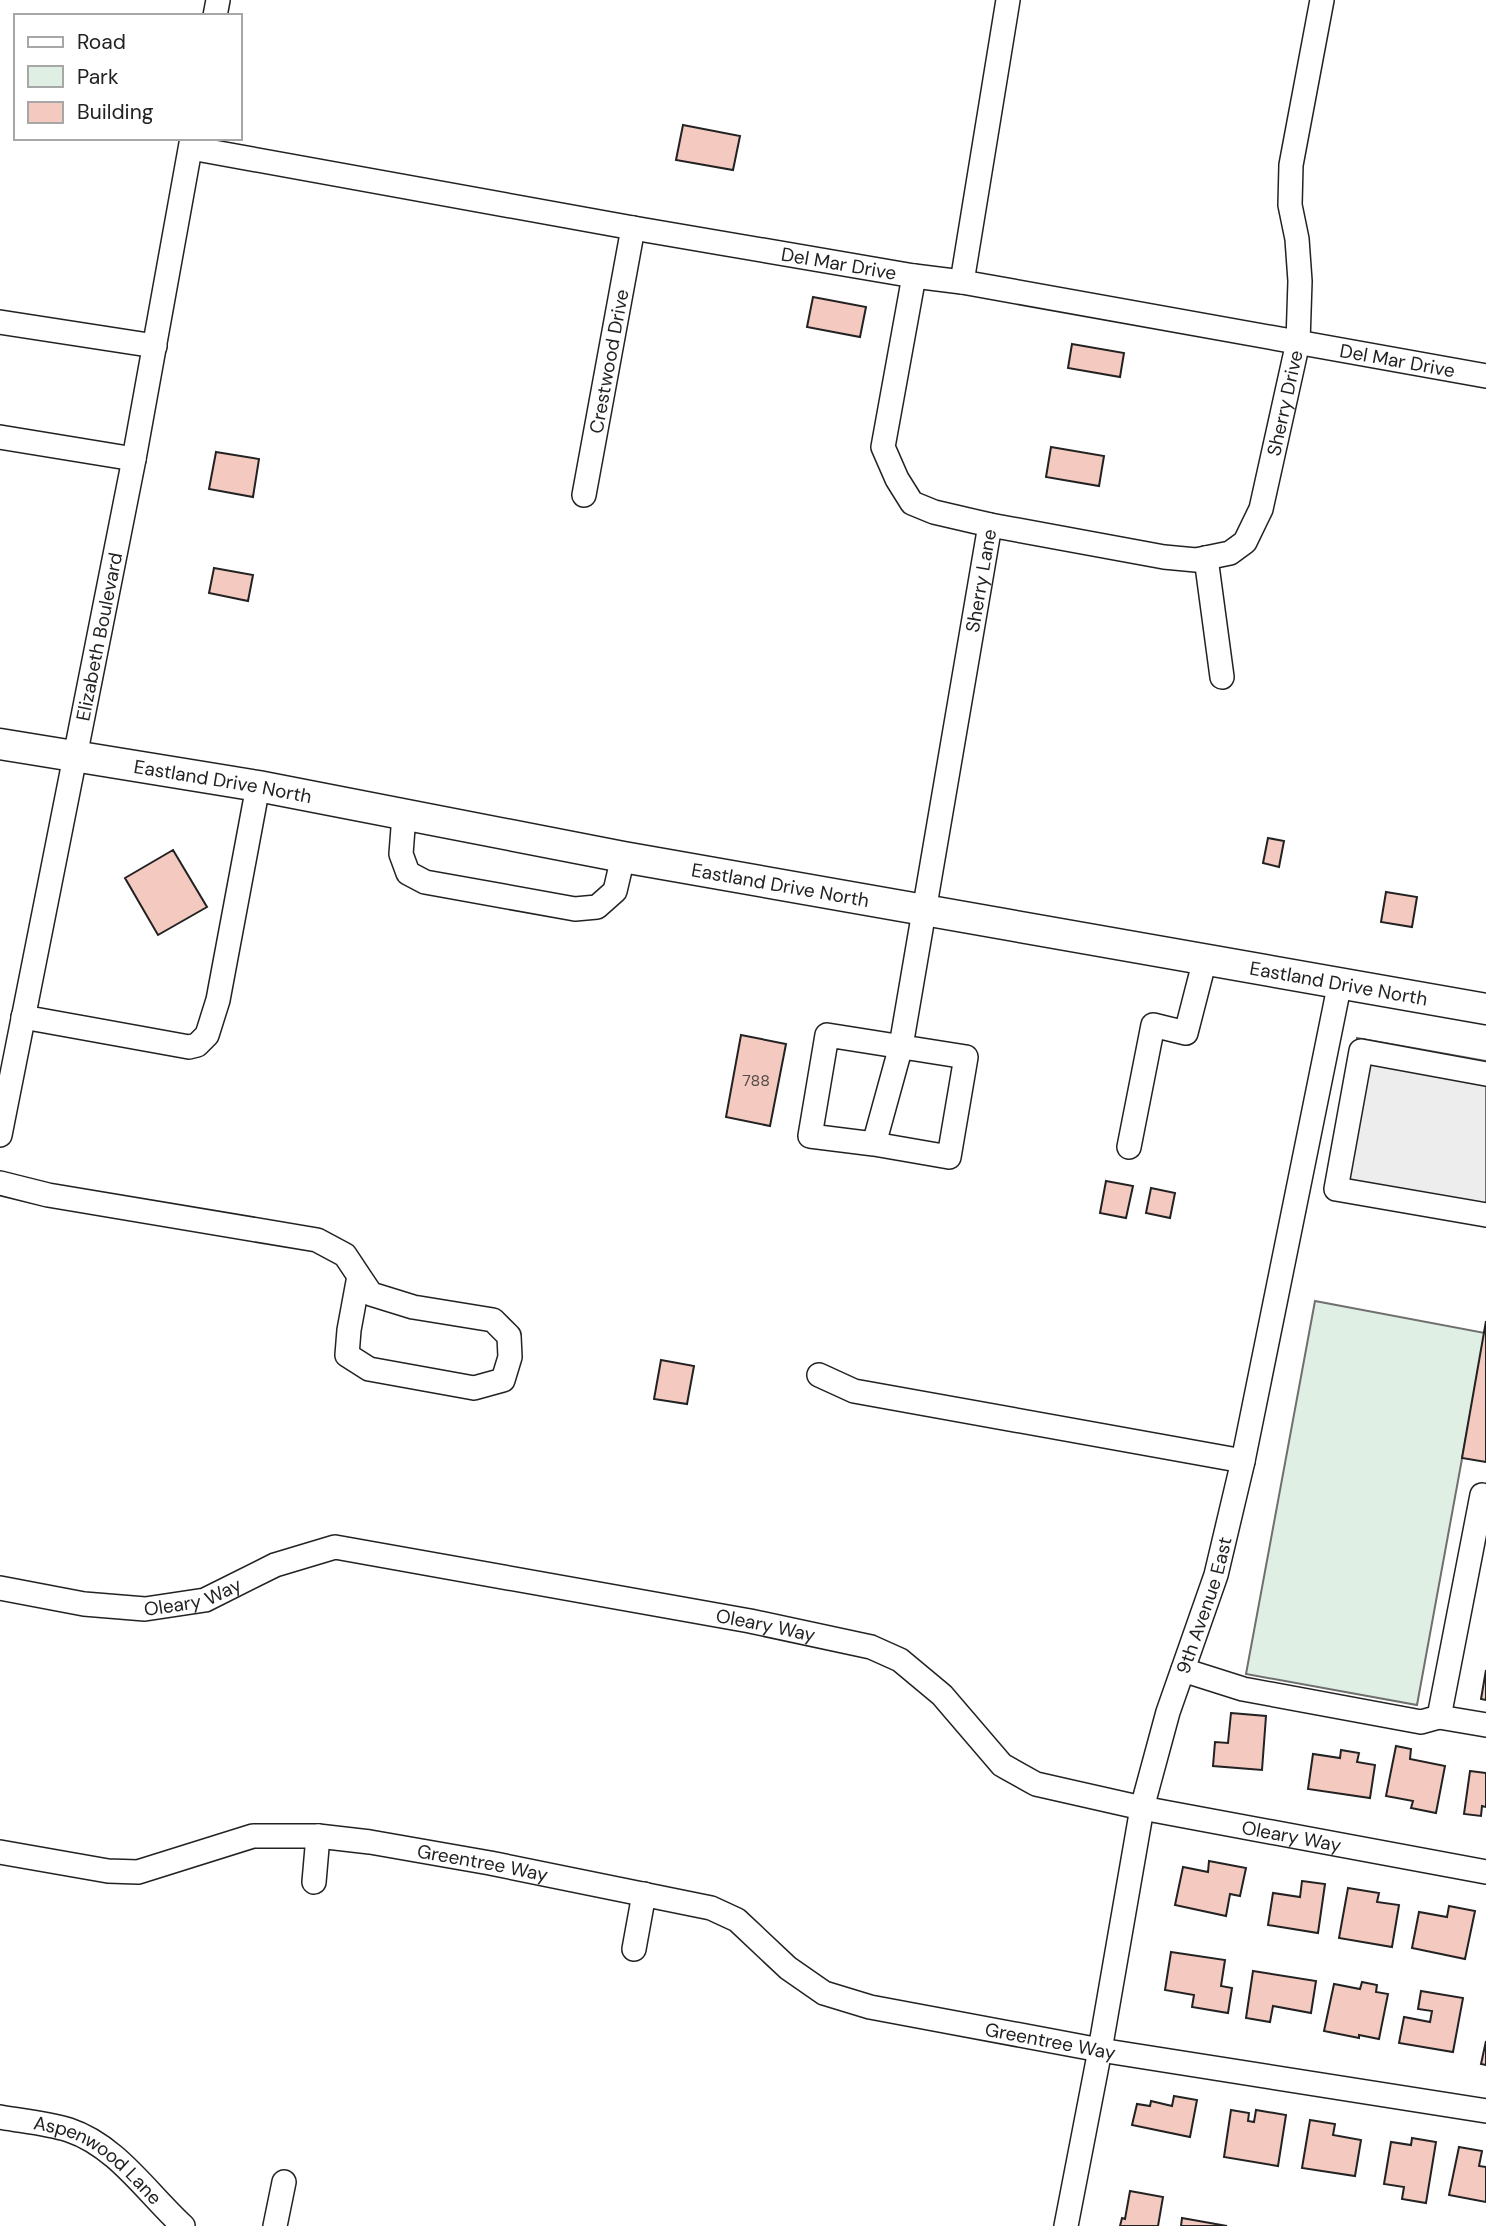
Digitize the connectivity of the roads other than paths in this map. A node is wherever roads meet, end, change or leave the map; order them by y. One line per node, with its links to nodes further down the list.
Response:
1 (1008, 0): 6 (street)
2 (1322, 0): 8 (street, Sherry Drive)
3 (191, 143): 4 (street, Del Mar Drive); 9 (street, Elizabeth Boulevard)
4 (633, 228): 5 (street, Del Mar Drive); 13 (street, Crestwood Drive)
5 (914, 276): 6 (street, Del Mar Drive); 14 (street, Sherry Lane)
6 (962, 282): 8 (street, Del Mar Drive)
7 (0, 322): 9 (street)
8 (1298, 342): 10 (street, Del Mar Drive); 15 (street, Sherry Drive)
9 (155, 346): 12 (street, Elizabeth Boulevard)
10 (1486, 376)
11 (0, 437): 12 (street)
12 (134, 459): 18 (street, Elizabeth Boulevard)
13 (584, 495)
14 (990, 525): 15 (street, Sherry Drive); 22 (street, Sherry Lane)
15 (1206, 558): 16 (street)
16 (1222, 677)
17 (0, 744): 18 (main road, Eastland Drive North)
18 (77, 755): 19 (main road, Eastland Drive North); 26 (street, Elizabeth Boulevard)
19 (258, 786): 20 (main road, Eastland Drive North); 26 (street)
20 (404, 815): 21 (main road, Eastland Drive North); 21 (street)
21 (623, 857): 22 (main road, Eastland Drive North)
22 (924, 910): 23 (main road, Eastland Drive North); 27 (street, Sherry Lane)
23 (1205, 959): 24 (main road, Eastland Drive North); 31 (street)
24 (1340, 982): 25 (main road, Eastland Drive North); 36 (street, 9th Avenue East)
25 (1486, 1009)
26 (23, 1017): 29 (street, Elizabeth Boulevard)
27 (901, 1046): 30 (street, Sherry Lane); 30 (street); 30 (street)
28 (1486, 1074): 33 (street)
29 (0, 1135)
30 (874, 1144)
31 (1129, 1147)
32 (0, 1184): 34 (street)
33 (1486, 1215)
34 (359, 1276): 34 (street)
35 (819, 1375): 36 (street)
36 (1243, 1461): 39 (street, 9th Avenue East)
37 (1486, 1496): 40 (street)
38 (0, 1588): 42 (street, Oleary Way)
39 (1183, 1670): 40 (street); 42 (street, 9th Avenue East)
40 (1438, 1717): 41 (street)
41 (1486, 1725)
42 (1142, 1808): 45 (street, Oleary Way); 49 (street, 9th Avenue East)
43 (318, 1836): 44 (street, Greentree Way); 46 (street); 47 (street, Greentree Way)
44 (0, 1852)
45 (1486, 1872)
46 (314, 1882)
47 (644, 1894): 48 (street); 49 (street, Greentree Way)
48 (635, 1949)
49 (1100, 2050): 50 (street, Greentree Way); 55 (street, 9th Avenue East)
50 (1486, 2111)
51 (0, 2117): 53 (street, Aspenwood Lane)
52 (284, 2182): 54 (street)
53 (183, 2226)
54 (275, 2226)
55 (1066, 2226)

